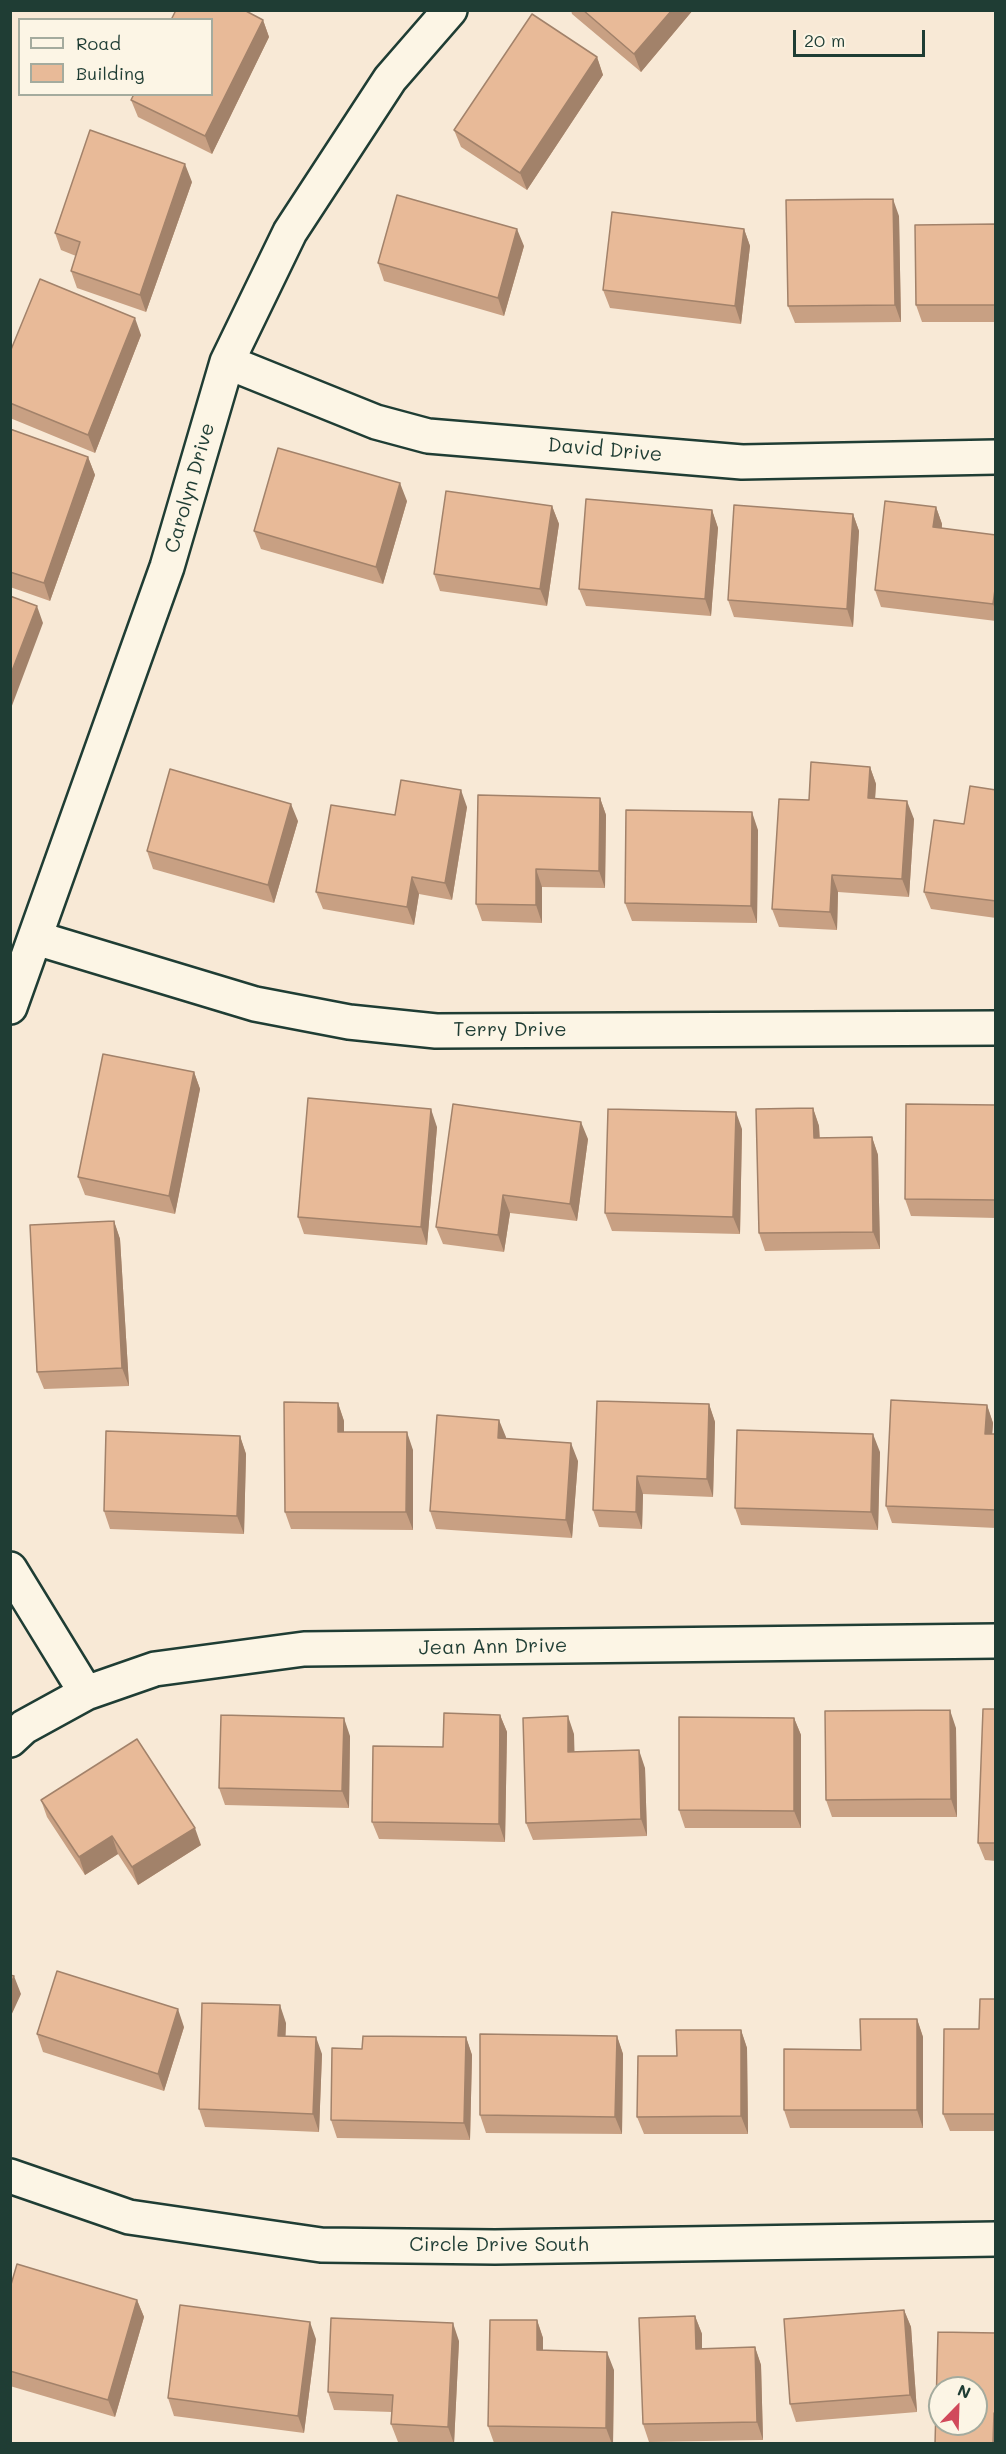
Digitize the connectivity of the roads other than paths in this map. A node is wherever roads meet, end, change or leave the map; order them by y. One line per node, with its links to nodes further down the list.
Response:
1 (450, 10): 2 (street, Carolyn Drive)
2 (227, 362): 3 (street, David Drive); 4 (street, Carolyn Drive)
3 (996, 457)
4 (36, 939): 5 (street, Carolyn Drive); 6 (street, Terry Drive)
5 (10, 1007)
6 (996, 1028)
7 (10, 1569): 9 (street)
8 (996, 1641): 9 (street, Jean Ann Drive)
9 (86, 1693): 10 (street, Jean Ann Drive)
10 (10, 1740)
11 (10, 2176): 12 (street, Circle Drive South)
12 (996, 2239)

